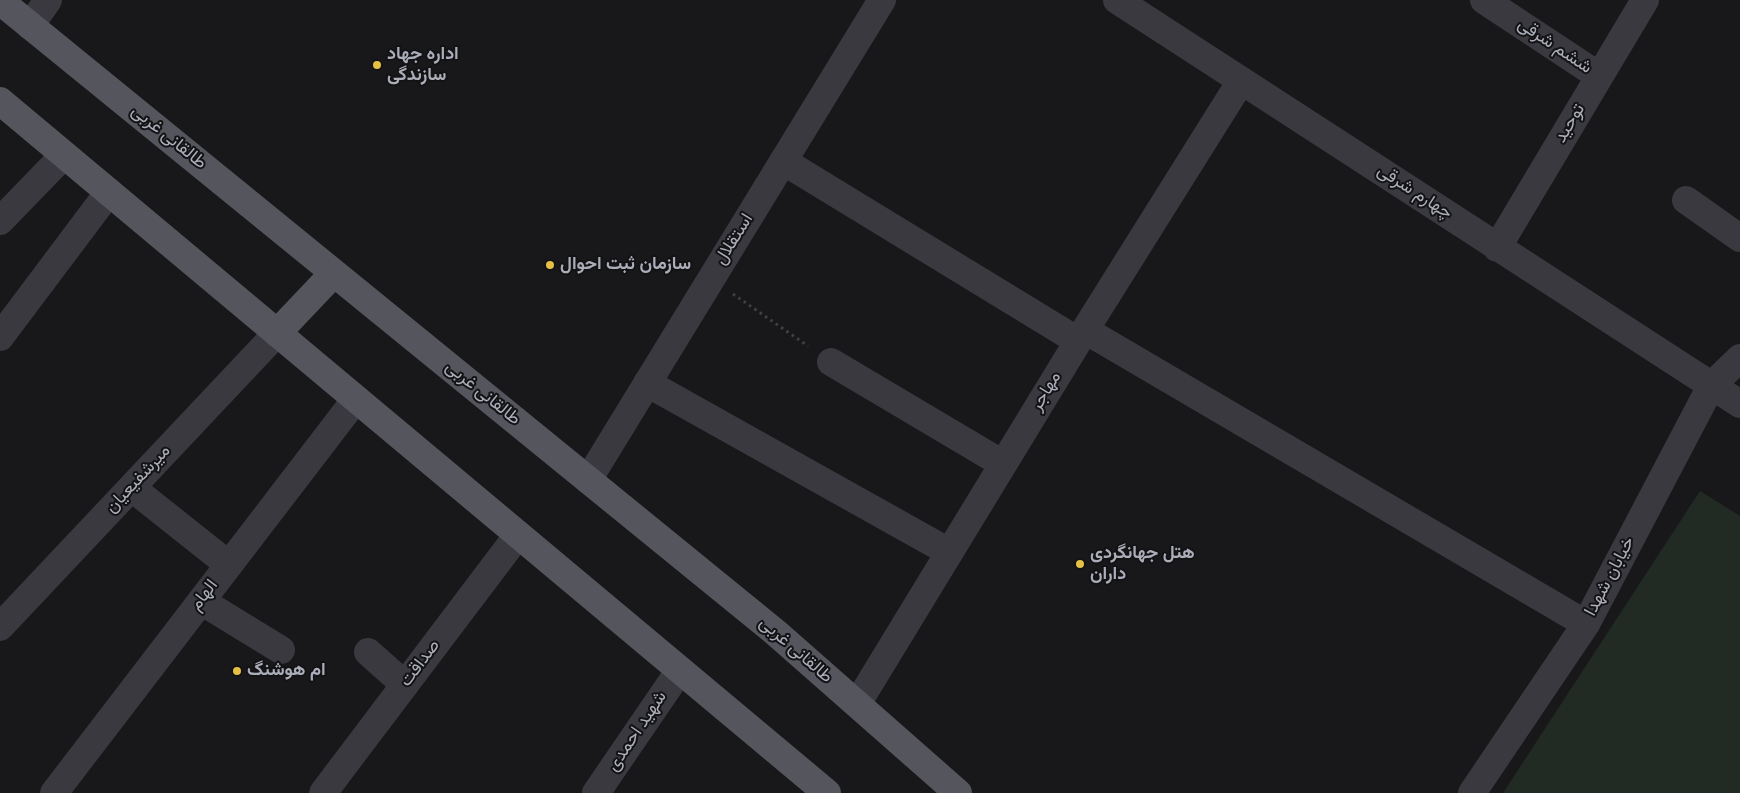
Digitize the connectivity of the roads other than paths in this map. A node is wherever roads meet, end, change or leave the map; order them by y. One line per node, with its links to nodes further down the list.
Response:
1 (48, 0): 7 (street)
2 (882, 0): 12 (street, استقلال)
3 (1117, 0): 9 (street, چهارم شرقی)
4 (1484, 0): 8 (street, ششم شرقی)
5 (1644, 0): 8 (street, توحید)
6 (0, 1): 7 (main road, طالقانی غربی)
7 (30, 26): 18 (main road, طالقانی غربی)
8 (1599, 76): 17 (street, توحید)
9 (1241, 81): 17 (street, چهارم شرقی); 20 (street, مهاجر)
10 (0, 101): 11 (main road)
11 (64, 155): 13 (main road); 15 (street)
12 (783, 161): 20 (street); 24 (street, استقلال)
13 (110, 192): 19 (main road); 21 (street)
14 (1686, 200): 16 (street)
15 (0, 221)
16 (1740, 238)
17 (1498, 248): 25 (street, چهارم شرقی)
18 (334, 273): 19 (main road); 29 (main road, طالقانی غربی)
19 (278, 334): 26 (main road); 30 (street, میرشفیعیان)
20 (1082, 336): 28 (street, مهاجر); 36 (street)
21 (0, 337)
22 (1740, 358): 25 (street, خیابان شهدا)
23 (831, 362): 28 (street)
24 (647, 384): 29 (street, استقلال); 32 (street)
25 (1711, 386): 27 (street, چهارم شرقی); 36 (street, خیابان شهدا)
26 (356, 399): 31 (main road); 33 (street, الهام)
27 (1740, 404)
28 (1003, 464): 32 (street, مهاجر)
29 (588, 480): 41 (main road, طالقانی غربی)
30 (132, 488): 33 (street); 35 (street, میرشفیعیان)
31 (518, 535): 39 (main road); 40 (street, صداقت)
32 (949, 552): 41 (street, مهاجر)
33 (229, 565): 34 (street, الهام)
34 (201, 601): 37 (street); 42 (street, الهام)
35 (4, 616)
36 (1586, 624): 47 (street, خیابان شهدا)
37 (281, 650)
38 (368, 652): 40 (street)
39 (680, 670): 44 (street, شهید احمدی); 45 (main road)
40 (405, 685): 43 (street, صداقت)
41 (856, 704): 46 (main road, طالقانی غربی)
42 (54, 793)
43 (323, 793)
44 (596, 793)
45 (827, 793)
46 (958, 793)
47 (1472, 793)

